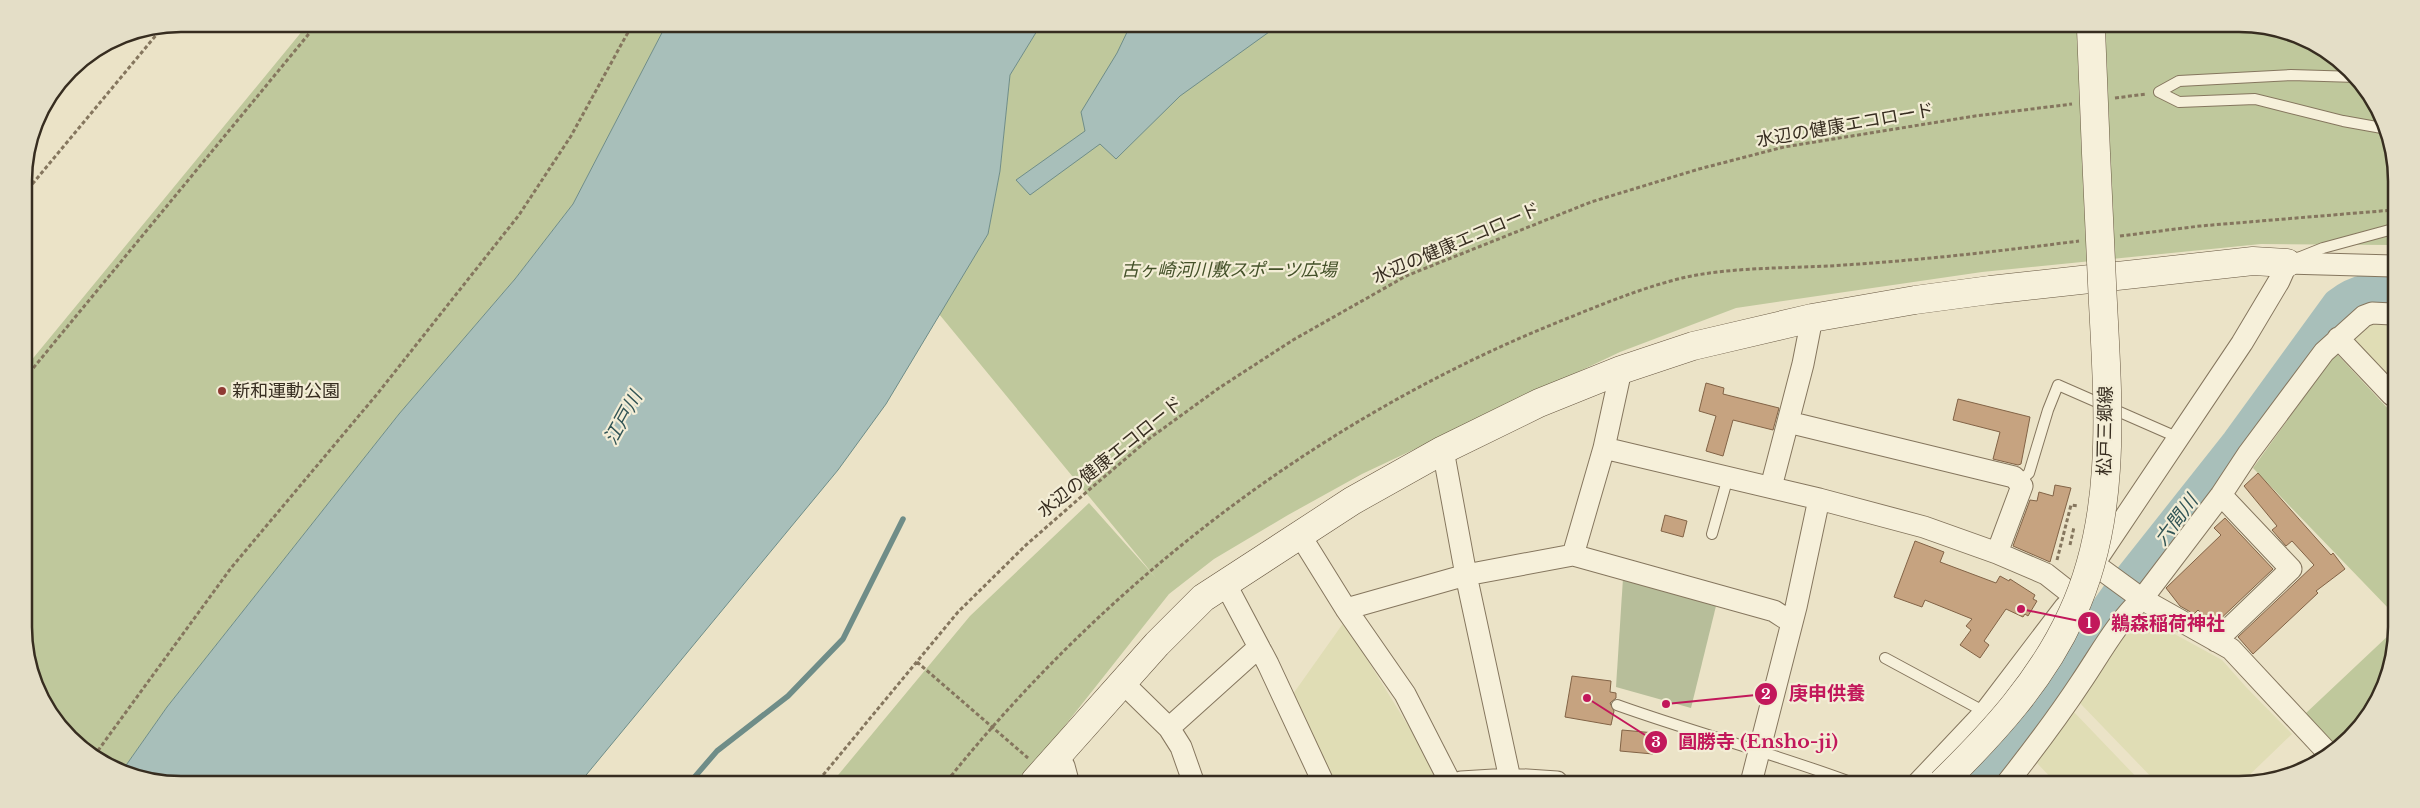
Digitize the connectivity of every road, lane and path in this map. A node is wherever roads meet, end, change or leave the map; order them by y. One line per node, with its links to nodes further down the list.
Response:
1 (2091, 32): 62 (street, 松戸三郷線, bridge)
2 (310, 33): 17 (path)
3 (628, 33): 53 (path)
4 (157, 35): 10 (path)
5 (2345, 77): 6 (lane)
6 (2159, 92): 7 (path); 9 (lane)
7 (2111, 98)
8 (2082, 102): 47 (path, 水辺の健康エコロード)
9 (2377, 127)
10 (33, 183)
11 (2388, 230): 12 (lane)
12 (2287, 263): 13 (street); 15 (street); 21 (street)
13 (2388, 266)
14 (2388, 314): 16 (street)
15 (1812, 318): 18 (street); 20 (street)
16 (2338, 338): 19 (street); 27 (street)
17 (33, 369)
18 (1621, 370): 22 (street); 23 (street)
19 (2388, 391)
20 (1788, 422): 25 (street); 26 (street)
21 (2179, 438): 25 (lane); 37 (street)
22 (1604, 448): 24 (street); 35 (street)
23 (1443, 450): 32 (street); 38 (street)
24 (1728, 477): 26 (street); 31 (lane)
25 (2019, 482): 34 (street)
26 (1772, 487): 28 (street)
27 (2221, 495): 41 (street); 44 (street)
28 (1819, 499): 34 (street); 43 (street)
29 (2077, 515): 36 (path)
30 (2075, 524): 33 (path)
31 (1712, 534)
32 (1300, 535): 39 (street); 42 (street)
33 (2068, 552)
34 (1997, 553): 40 (street)
35 (1573, 556): 38 (street); 43 (street)
36 (2056, 568)
37 (2098, 568): 40 (street); 41 (street)
38 (1466, 575): 42 (street); 58 (street)
39 (1225, 583): 45 (street); 48 (street)
40 (2074, 596): 50 (street)
41 (2140, 598): 44 (street); 63 (street)
42 (1346, 609): 57 (street)
43 (1791, 622): 54 (street)
44 (2216, 640): 52 (street)
45 (1259, 647): 51 (street); 56 (street)
46 (1885, 658): 50 (lane)
47 (917, 662): 55 (path); 64 (path, 水辺の健康エコロード)
48 (1123, 683): 51 (street); 55 (street)
49 (1617, 704): 54 (lane)
50 (1985, 712): 61 (street)
51 (1170, 728): 65 (street)
52 (2324, 748)
53 (98, 750)
54 (1759, 751): 59 (street); 60 (lane)
55 (1048, 771)
56 (1320, 775)
57 (1447, 775)
58 (1509, 775)
59 (1753, 775)
60 (1830, 775)
61 (1938, 775)
62 (1940, 775)
63 (2013, 775)
64 (823, 776)
65 (1191, 776)

